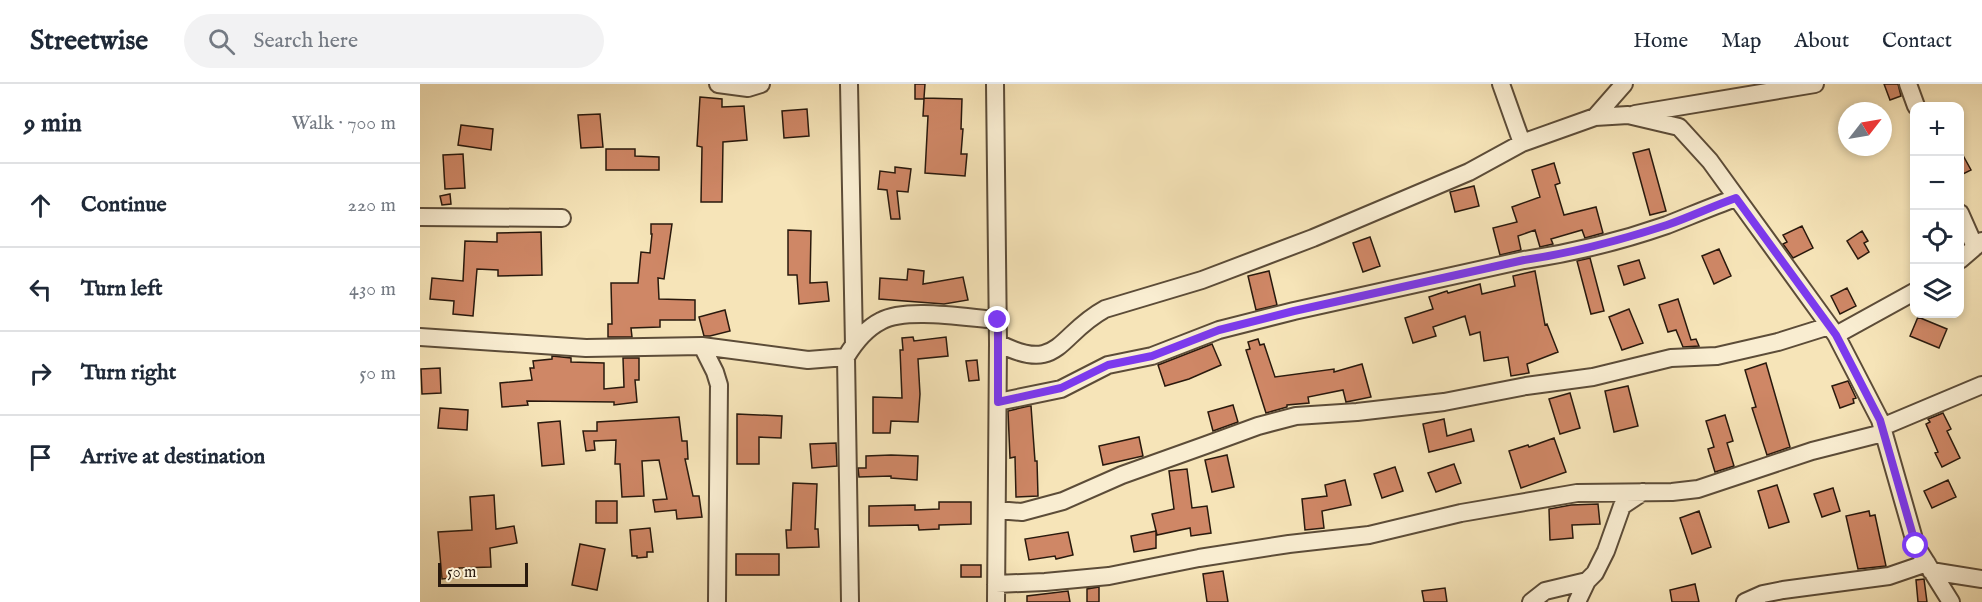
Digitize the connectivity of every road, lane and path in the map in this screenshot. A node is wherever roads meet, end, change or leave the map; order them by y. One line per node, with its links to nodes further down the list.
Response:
1 (718, 84): 2 (street)
2 (761, 84)
3 (849, 84): 28 (street)
4 (995, 84): 22 (street)
5 (1500, 84): 14 (street)
6 (1624, 84): 12 (street)
7 (1815, 84): 10 (street)
8 (1908, 84): 9 (street)
9 (1915, 102)
10 (1676, 108): 11 (street); 13 (street)
11 (1628, 115): 12 (street); 13 (street)
12 (1594, 117): 14 (street)
13 (1679, 127): 15 (street)
14 (1522, 143): 25 (street)
15 (1736, 198): 23 (street); 31 (street)
16 (420, 217): 17 (street)
17 (561, 218)
18 (1964, 221): 19 (street)
19 (1978, 244): 20 (street)
20 (1964, 256)
21 (1910, 294): 23 (street)
22 (998, 320): 25 (street); 28 (street)
23 (1832, 330): 32 (street); 34 (street)
24 (420, 337): 26 (street)
25 (998, 343): 31 (street)
26 (702, 346): 27 (street); 29 (street)
27 (726, 349): 28 (street); 29 (street)
28 (850, 351): 40 (street)
29 (716, 372): 39 (street)
30 (1982, 385): 32 (street)
31 (998, 402): 34 (street)
32 (1883, 430): 33 (street); 35 (street)
33 (1643, 491): 37 (street); 38 (street)
34 (997, 510): 38 (street)
35 (1929, 567): 36 (street); 44 (street); 45 (street)
36 (1982, 579)
37 (1587, 581): 42 (street); 43 (street)
38 (996, 584): 41 (street)
39 (717, 602)
40 (850, 602)
41 (996, 602)
42 (1531, 602)
43 (1577, 602)
44 (1745, 602)
45 (1951, 602)

